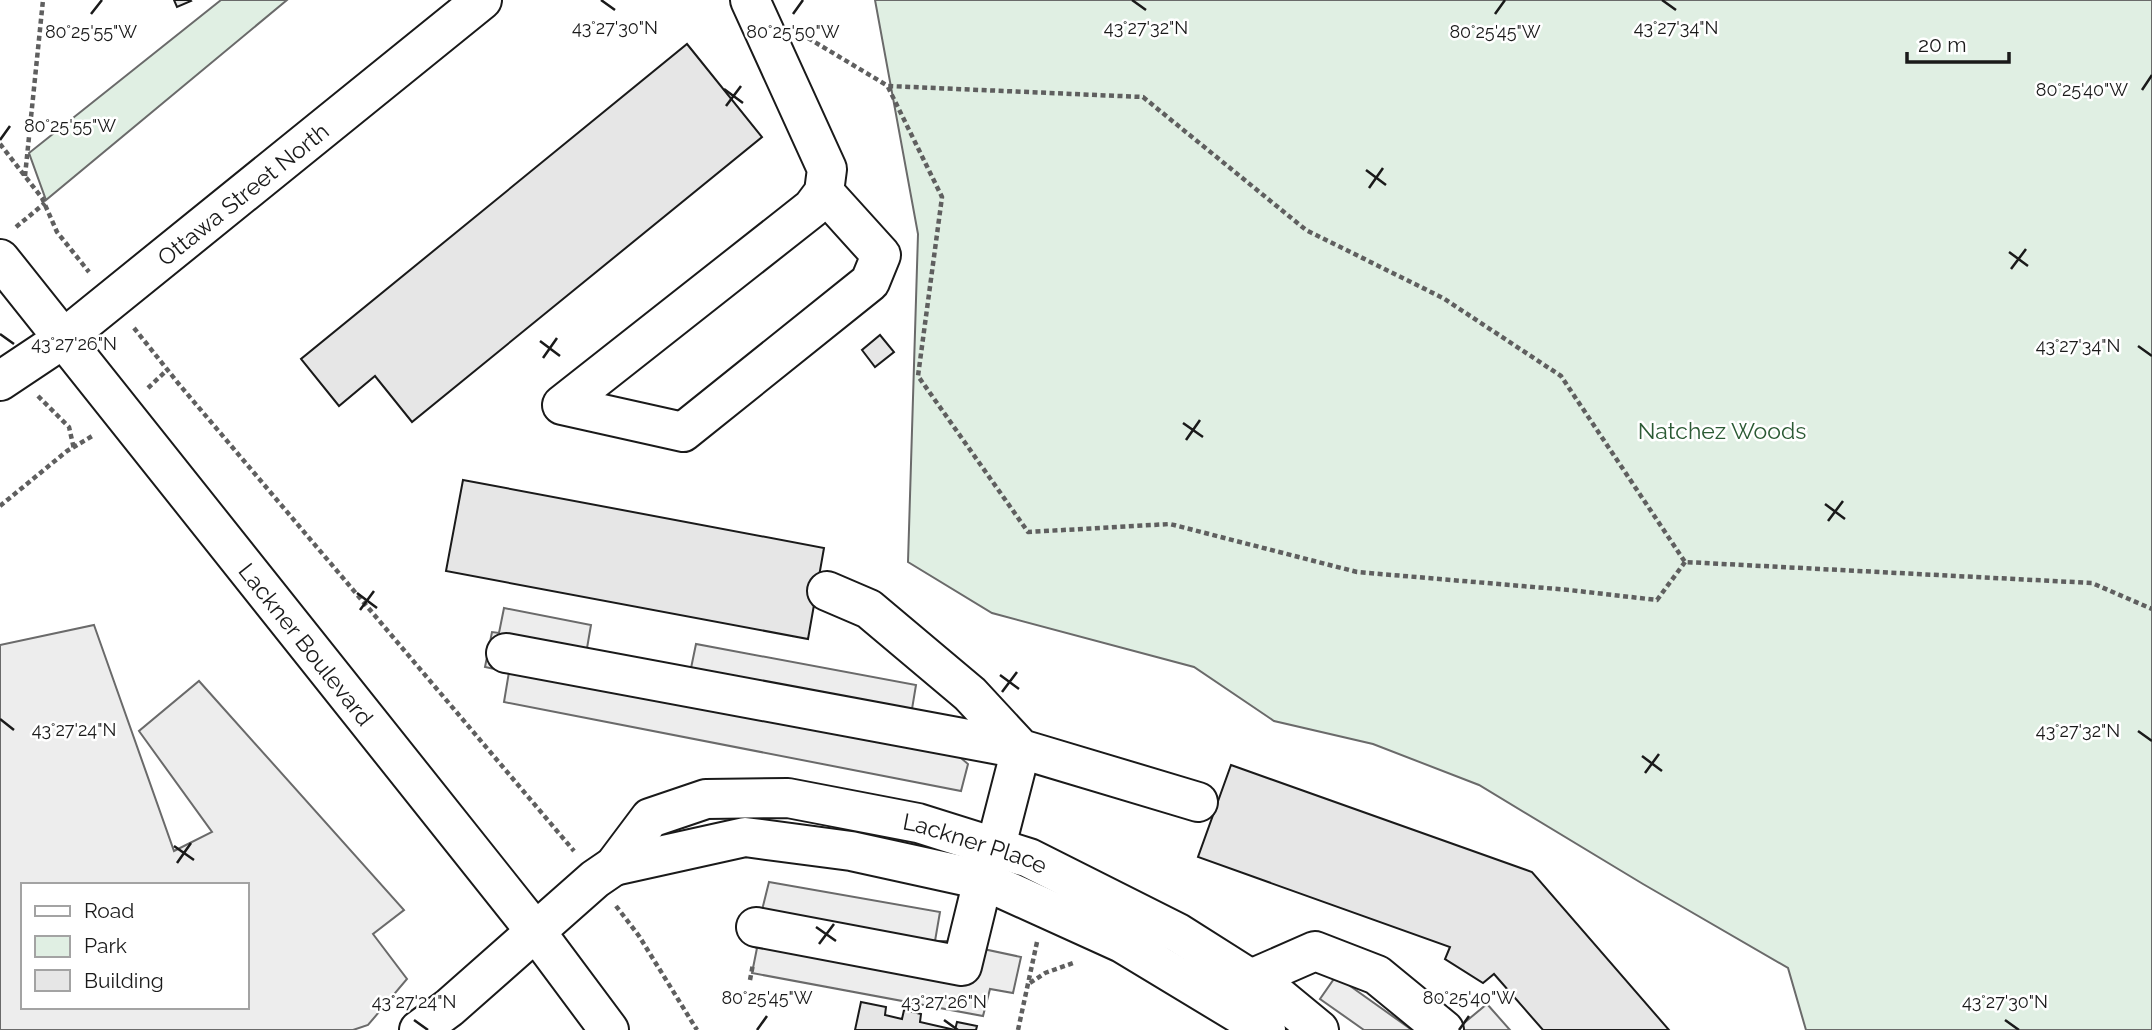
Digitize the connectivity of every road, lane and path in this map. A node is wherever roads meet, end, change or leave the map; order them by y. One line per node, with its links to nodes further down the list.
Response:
1 (43, 0): 7 (path)
2 (482, 0): 13 (street, Ottawa Street North)
3 (750, 0): 8 (street)
4 (797, 31): 5 (path)
5 (888, 86): 22 (path); 22 (path)
6 (0, 144): 7 (path)
7 (25, 176): 9 (path)
8 (824, 192): 8 (street)
9 (45, 203): 10 (path); 11 (path)
10 (24, 220)
11 (57, 232)
12 (0, 259): 13 (street, Lackner Boulevard)
13 (64, 339): 16 (street, Ottawa Street North); 31 (street, Lackner Boulevard)
14 (152, 352): 15 (path)
15 (167, 370): 17 (path); 29 (path)
16 (0, 381)
17 (156, 382)
18 (69, 427): 20 (path)
19 (90, 439): 20 (path)
20 (74, 449): 21 (path)
21 (0, 506)
22 (1685, 562): 24 (path)
23 (827, 591): 26 (street)
24 (2152, 609)
25 (506, 653): 26 (street)
26 (1021, 749): 27 (street); 28 (street)
27 (1198, 802)
28 (989, 863): 29 (street, Lackner Place); 30 (street); 33 (street, Lackner Place)
29 (605, 872): 31 (street, Lackner Place); 36 (path)
30 (756, 927)
31 (536, 932): 34 (street, Lackner Place); 35 (street, Lackner Boulevard)
32 (1039, 934): 37 (path)
33 (1240, 993): 38 (street, Lackner Place); 39 (street, Lackner Place); 40 (street)
34 (442, 1023)
35 (609, 1030)
36 (697, 1030)
37 (1018, 1030)
38 (1266, 1030)
39 (1319, 1030)
40 (1444, 1030)

